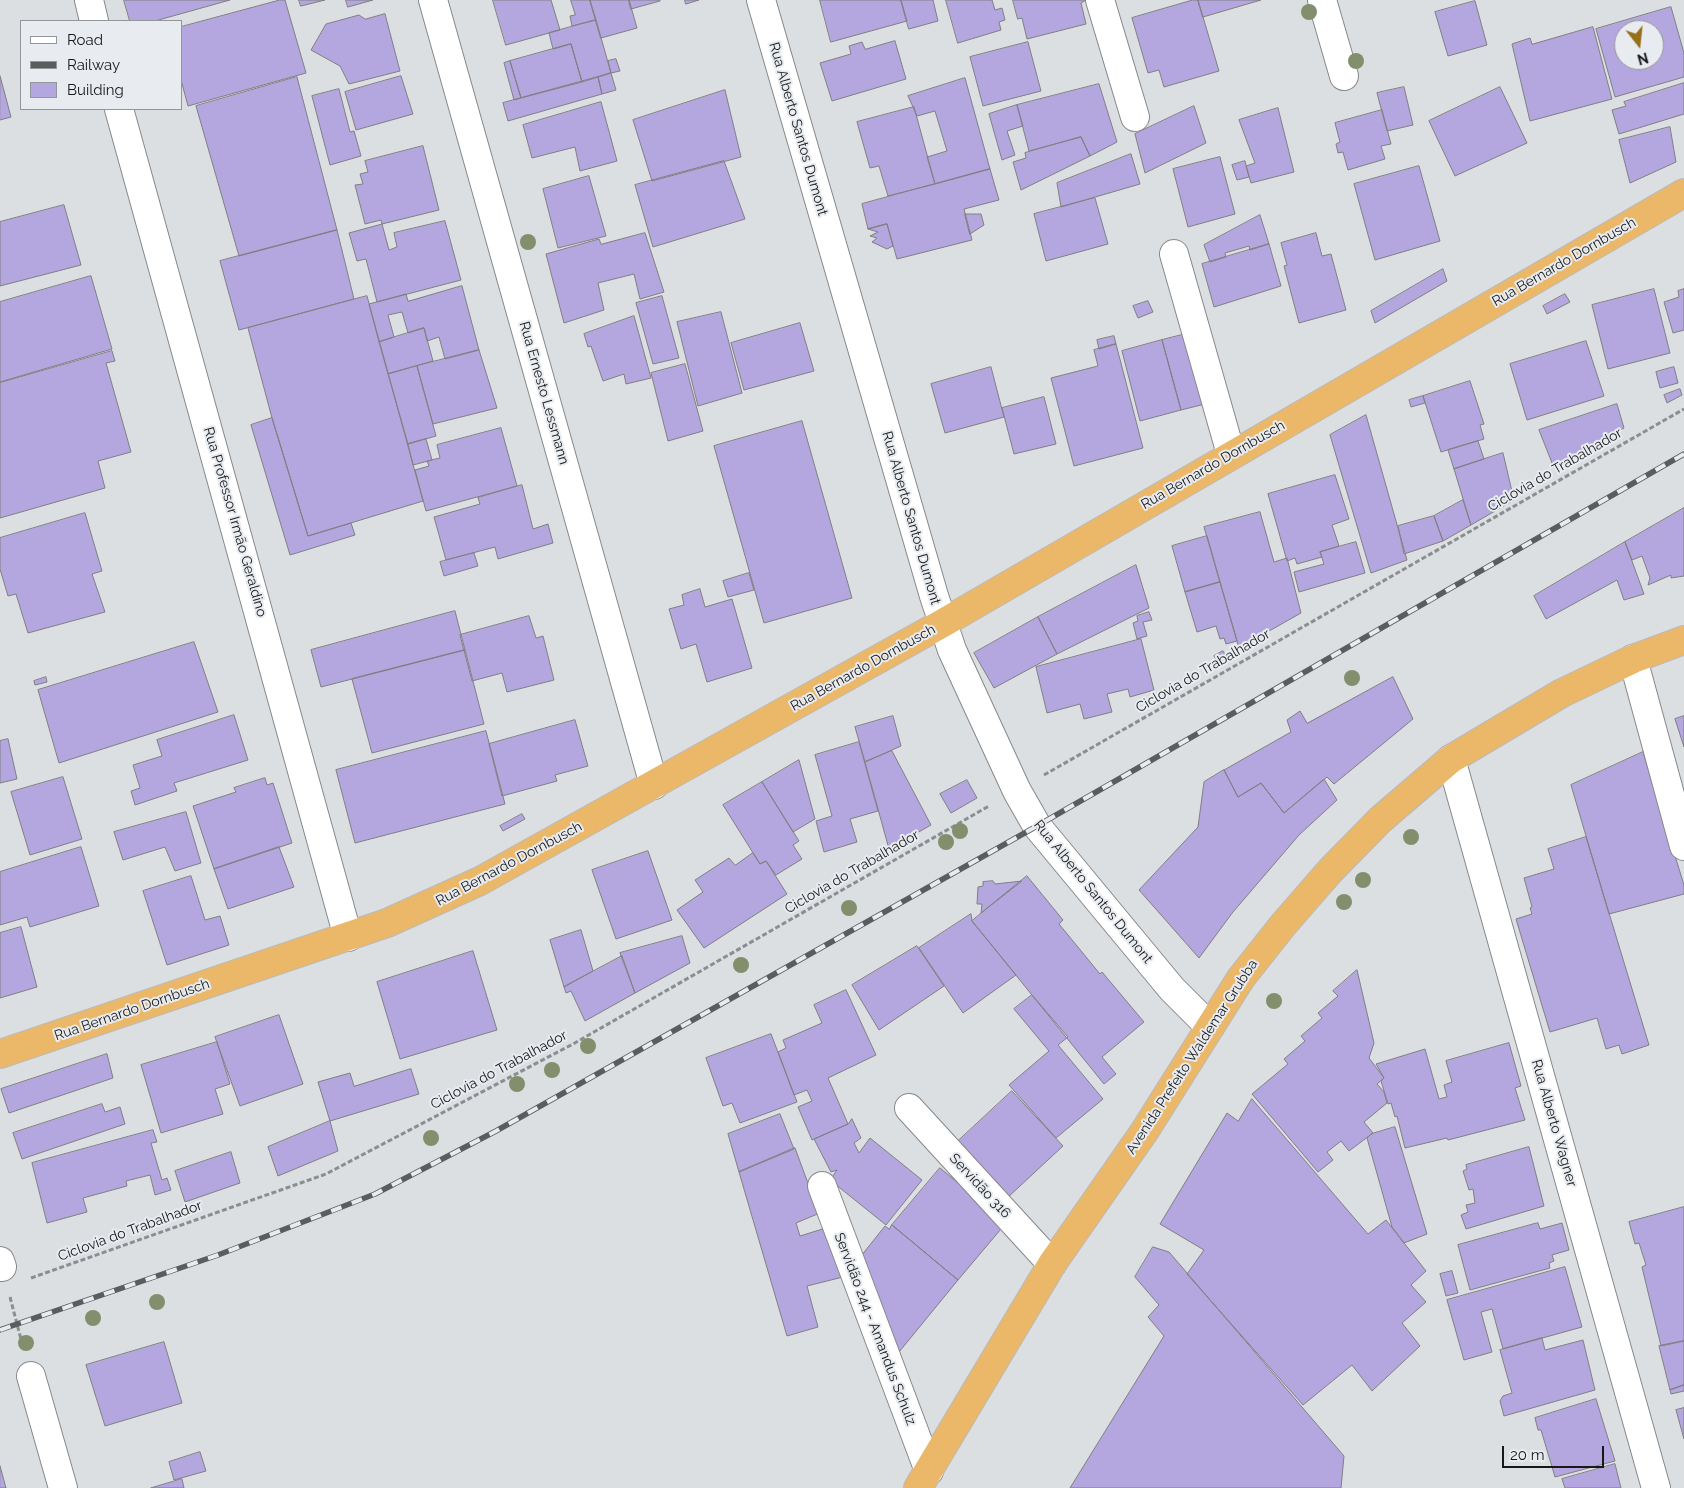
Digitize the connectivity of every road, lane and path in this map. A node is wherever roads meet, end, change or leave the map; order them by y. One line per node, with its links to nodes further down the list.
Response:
1 (88, 0): 6 (street)
2 (433, 0): 18 (street, Rua Ernesto Lessmann)
3 (761, 0): 14 (street, Rua Alberto Santos Dumont)
4 (1100, 0): 9 (street)
5 (1322, 0): 7 (street)
6 (94, 20)
7 (1344, 76)
8 (119, 110): 21 (street, Rua Professor Irmão Geraldino)
9 (1135, 117)
10 (1684, 193): 13 (highway, Rua Bernardo Dornbusch)
11 (1174, 254): 13 (street)
12 (1684, 409): 19 (path, Ciclovia do Trabalhador)
13 (1231, 454): 14 (highway, Rua Bernardo Dornbusch)
14 (943, 623): 18 (highway, Rua Bernardo Dornbusch); 19 (street, Rua Alberto Santos Dumont)
15 (1684, 640): 16 (highway, Avenida Prefeito Waldemar Grubba)
16 (1633, 659): 17 (highway, Avenida Prefeito Waldemar Grubba); 20 (street)
17 (1452, 759): 22 (highway, Avenida Prefeito Waldemar Grubba); 31 (street, Rua Alberto Wagner)
18 (654, 785): 21 (highway, Rua Bernardo Dornbusch)
19 (1016, 791): 22 (street, Rua Alberto Santos Dumont); 27 (path, Ciclovia do Trabalhador)
20 (1684, 846)
21 (348, 937): 23 (highway, Rua Bernardo Dornbusch)
22 (1210, 1027): 26 (highway, Avenida Prefeito Waldemar Grubba)
23 (0, 1054)
24 (908, 1108): 26 (street, Servidão 316)
25 (822, 1186): 29 (street, Servidão 244 - Amandus Schulz)
26 (1052, 1264): 29 (highway, Avenida Prefeito Waldemar Grubba)
27 (3, 1272): 28 (path)
28 (31, 1376): 30 (street)
29 (924, 1480)
30 (63, 1488)
31 (1656, 1488)

